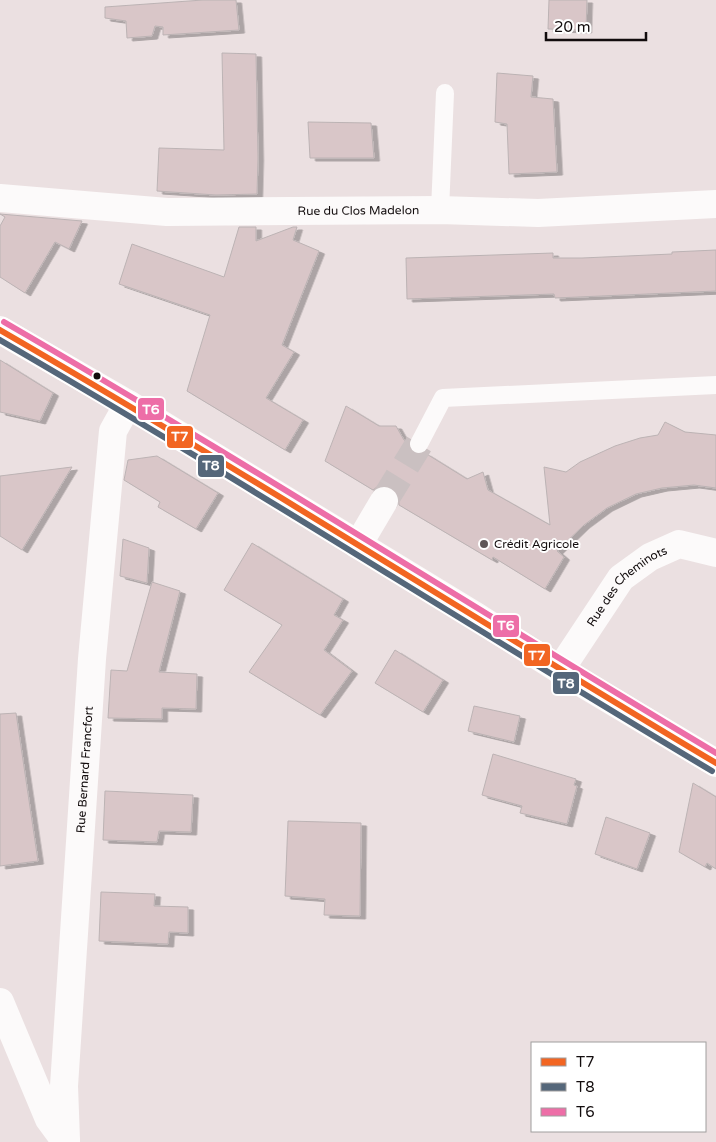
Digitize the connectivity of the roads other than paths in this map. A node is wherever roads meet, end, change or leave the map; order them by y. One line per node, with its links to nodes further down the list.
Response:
1 (445, 93): 4 (lane)
2 (0, 198): 4 (street, Rue du Clos Madelon)
3 (716, 204): 4 (street, Rue du Clos Madelon)
4 (440, 210)
5 (0, 330): 7 (street)
6 (716, 385): 8 (lane)
7 (128, 404): 10 (street); 15 (street, Rue Bernard Francfort)
8 (419, 444)
9 (384, 501): 10 (street)
10 (358, 545): 12 (street)
11 (716, 553): 12 (street, Rue des Cheminots)
12 (560, 670): 13 (street)
13 (716, 763)
14 (0, 1002): 15 (street)
15 (66, 1141)

